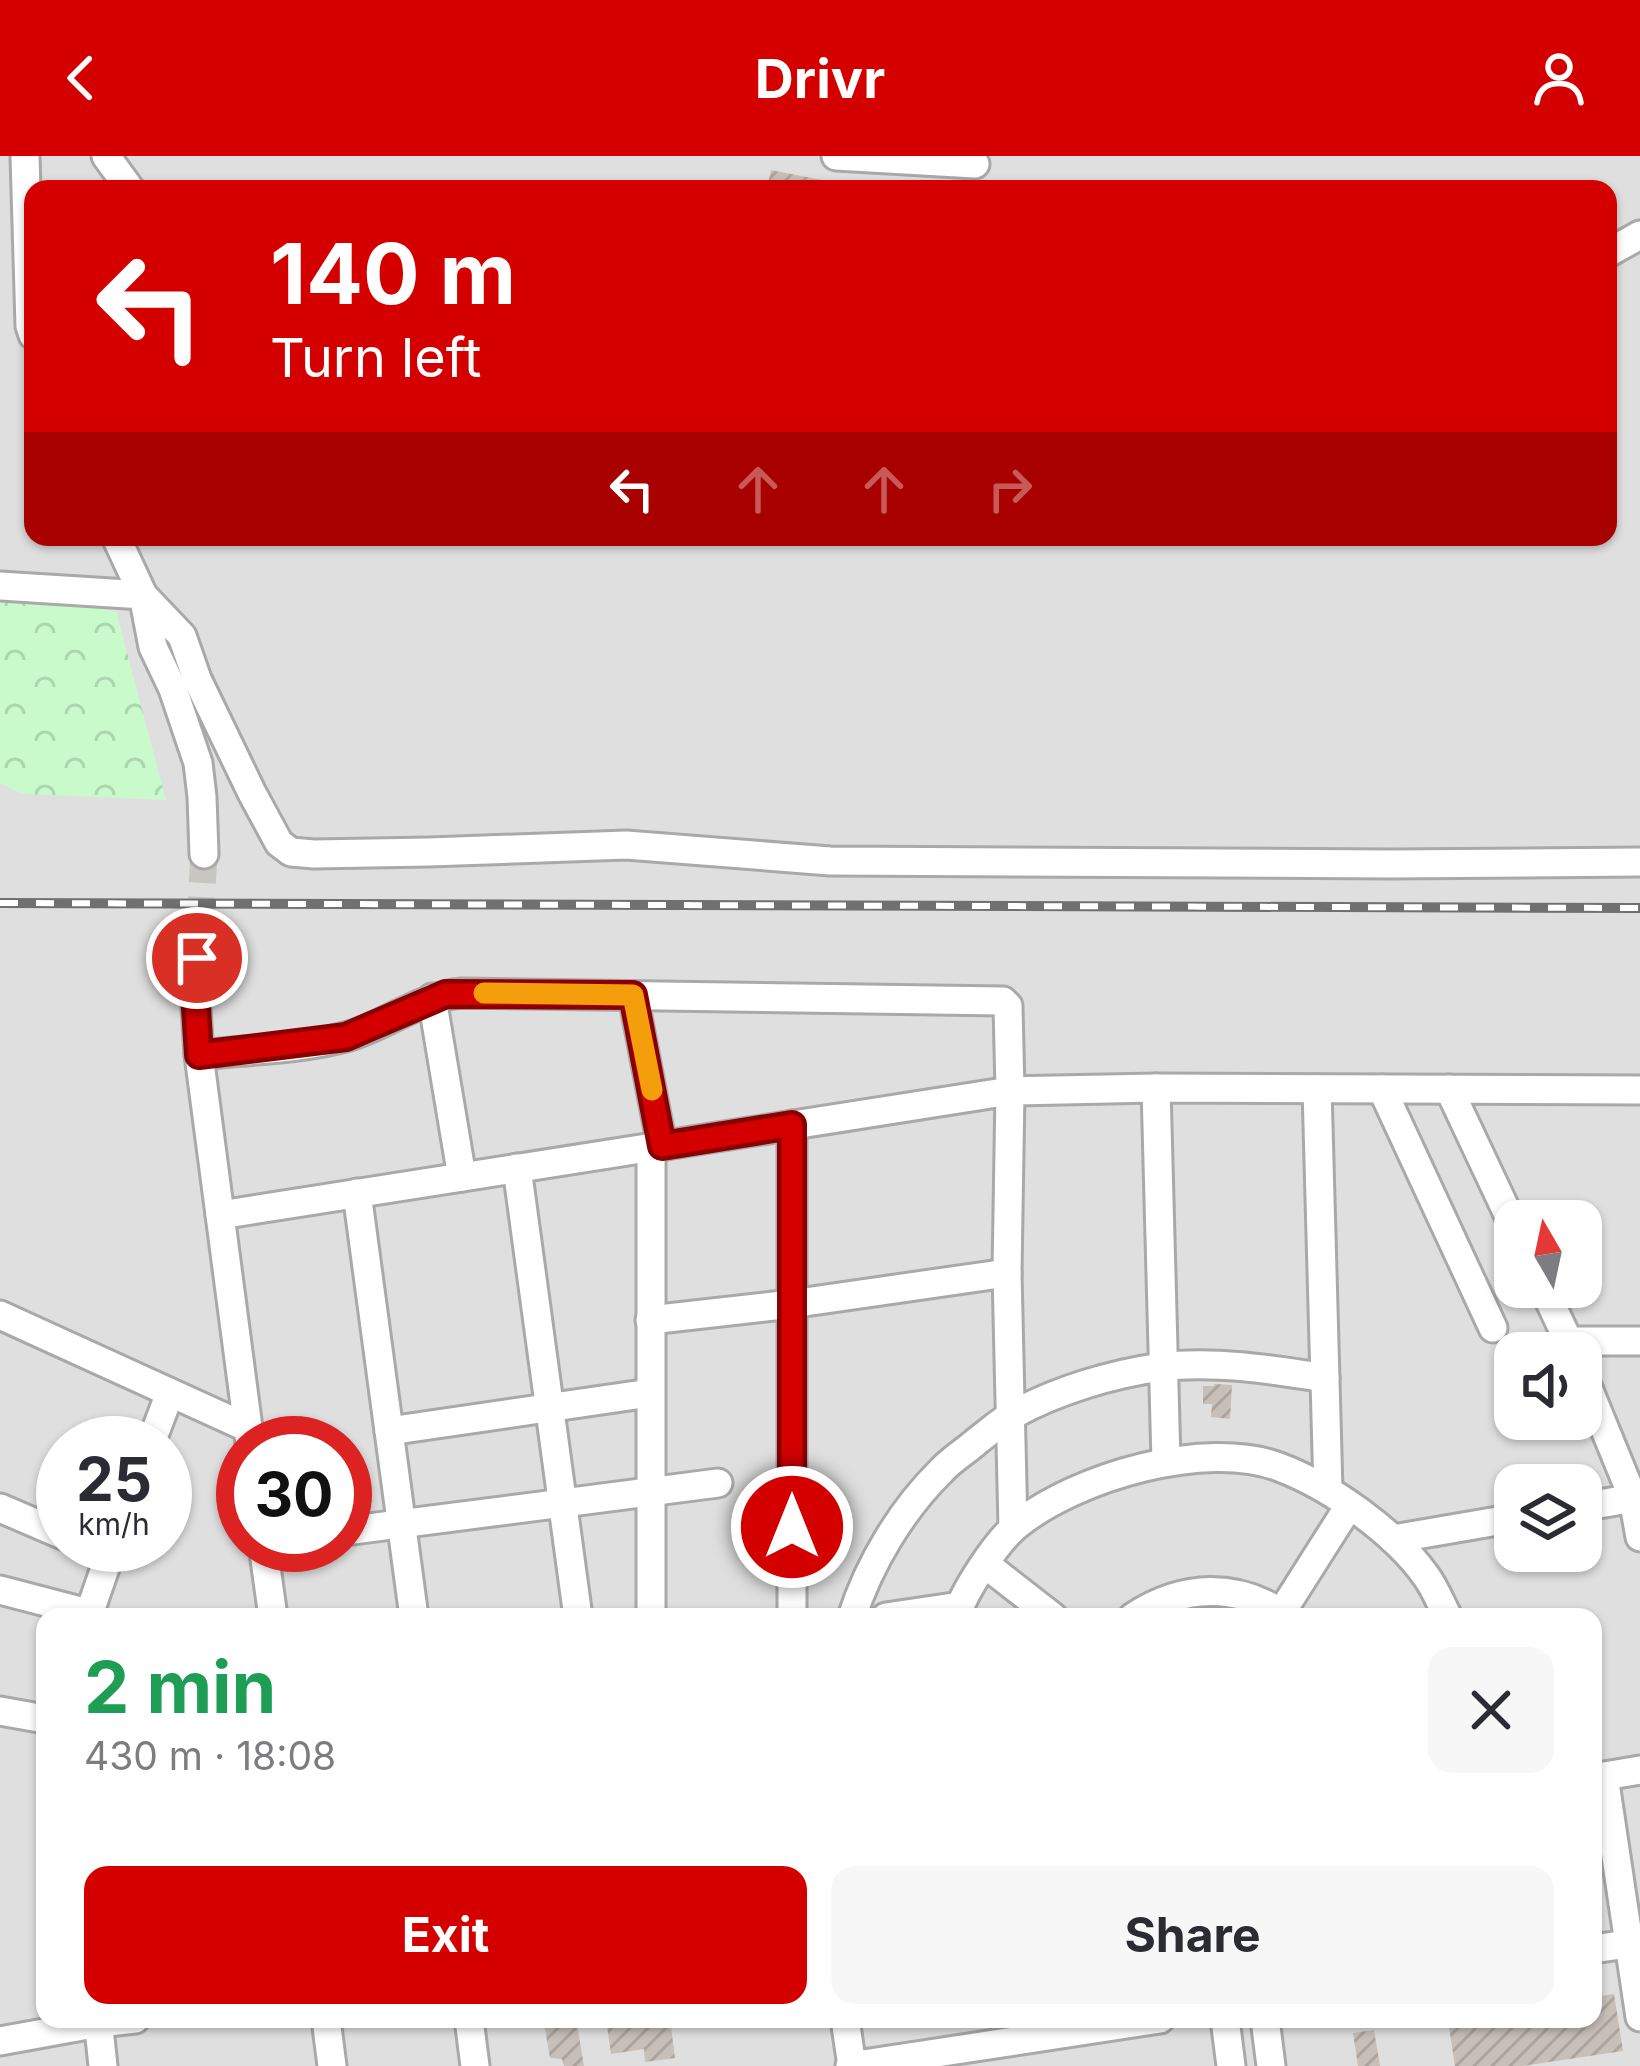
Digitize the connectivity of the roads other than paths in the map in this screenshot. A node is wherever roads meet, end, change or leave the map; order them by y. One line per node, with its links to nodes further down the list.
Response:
1 (836, 156): 2 (street)
2 (975, 164)
3 (120, 546): 5 (street)
4 (0, 586): 5 (street)
5 (143, 595): 6 (street); 7 (street)
6 (203, 854)
7 (1640, 862)
8 (200, 924): 11 (street)
9 (633, 995): 10 (street); 17 (street); 19 (street)
10 (432, 998): 11 (street); 21 (street)
11 (199, 1055): 24 (street)
12 (1156, 1088): 13 (street); 17 (street); 32 (street)
13 (1317, 1089): 14 (street); 33 (street)
14 (1382, 1089): 15 (street); 29 (street)
15 (1448, 1089): 16 (street); 23 (street)
16 (1640, 1090)
17 (1010, 1091): 18 (street); 25 (street)
18 (792, 1125): 19 (street); 26 (street)
19 (657, 1146): 20 (street); 28 (street)
20 (517, 1168): 21 (street); 36 (street)
21 (462, 1177): 22 (street)
22 (358, 1193): 24 (street); 42 (street)
23 (1502, 1200)
24 (220, 1215): 38 (street)
25 (1007, 1273): 26 (street); 39 (street)
26 (791, 1304): 28 (street); 68 (street)
27 (0, 1315): 34 (street)
28 (650, 1320): 35 (street)
29 (1493, 1328)
30 (1640, 1342): 31 (street)
31 (1602, 1345)
32 (1164, 1366): 33 (street); 39 (street); 43 (street)
33 (1325, 1378): 47 (street)
34 (170, 1393): 37 (street); 40 (street)
35 (650, 1393): 36 (street); 45 (street)
36 (550, 1407): 42 (street); 48 (street)
37 (162, 1416)
38 (246, 1416)
39 (1009, 1417): 55 (street); 69 (street)
40 (216, 1418)
41 (1602, 1419): 46 (street)
42 (389, 1431): 53 (street)
43 (1166, 1461): 47 (street); 55 (street)
44 (718, 1483): 45 (street)
45 (651, 1492): 48 (street); 67 (street)
46 (1636, 1497): 49 (street); 56 (street)
47 (1338, 1498): 57 (street); 74 (street)
48 (563, 1503): 53 (street); 66 (street)
49 (1602, 1503)
50 (0, 1508): 52 (street)
51 (1494, 1522): 57 (street)
52 (36, 1523)
53 (402, 1524): 54 (street); 65 (street)
54 (372, 1528)
55 (1013, 1528): 58 (street)
56 (1640, 1538)
57 (1393, 1540): 75 (street)
58 (985, 1564): 70 (street); 71 (street)
59 (98, 1572): 63 (street)
60 (267, 1572): 64 (street)
61 (0, 1590): 62 (street)
62 (63, 1608)
63 (90, 1608)
64 (272, 1608)
65 (413, 1608)
66 (577, 1608)
67 (651, 1608)
68 (792, 1608)
69 (855, 1608)
70 (960, 1608)
71 (1041, 1608)
72 (1151, 1608): 73 (street)
73 (1274, 1608)
74 (1287, 1608)
75 (1443, 1608)
76 (0, 1711): 77 (street)
77 (36, 1718)
78 (1640, 1770): 79 (street)
79 (1602, 1776)
80 (1602, 1791): 81 (street)
81 (1635, 1943): 82 (street); 83 (street)
82 (1602, 1948)
83 (1640, 2017)
84 (64, 2028): 92 (street)
85 (100, 2028): 93 (street)
86 (327, 2028): 94 (street)
87 (470, 2028): 95 (street)
88 (846, 2028): 96 (street)
89 (1075, 2028): 96 (street)
90 (1226, 2028): 97 (street)
91 (1266, 2028): 98 (street)
92 (0, 2041)
93 (103, 2066)
94 (332, 2066)
95 (475, 2066)
96 (851, 2066)
97 (1231, 2066)
98 (1271, 2066)

